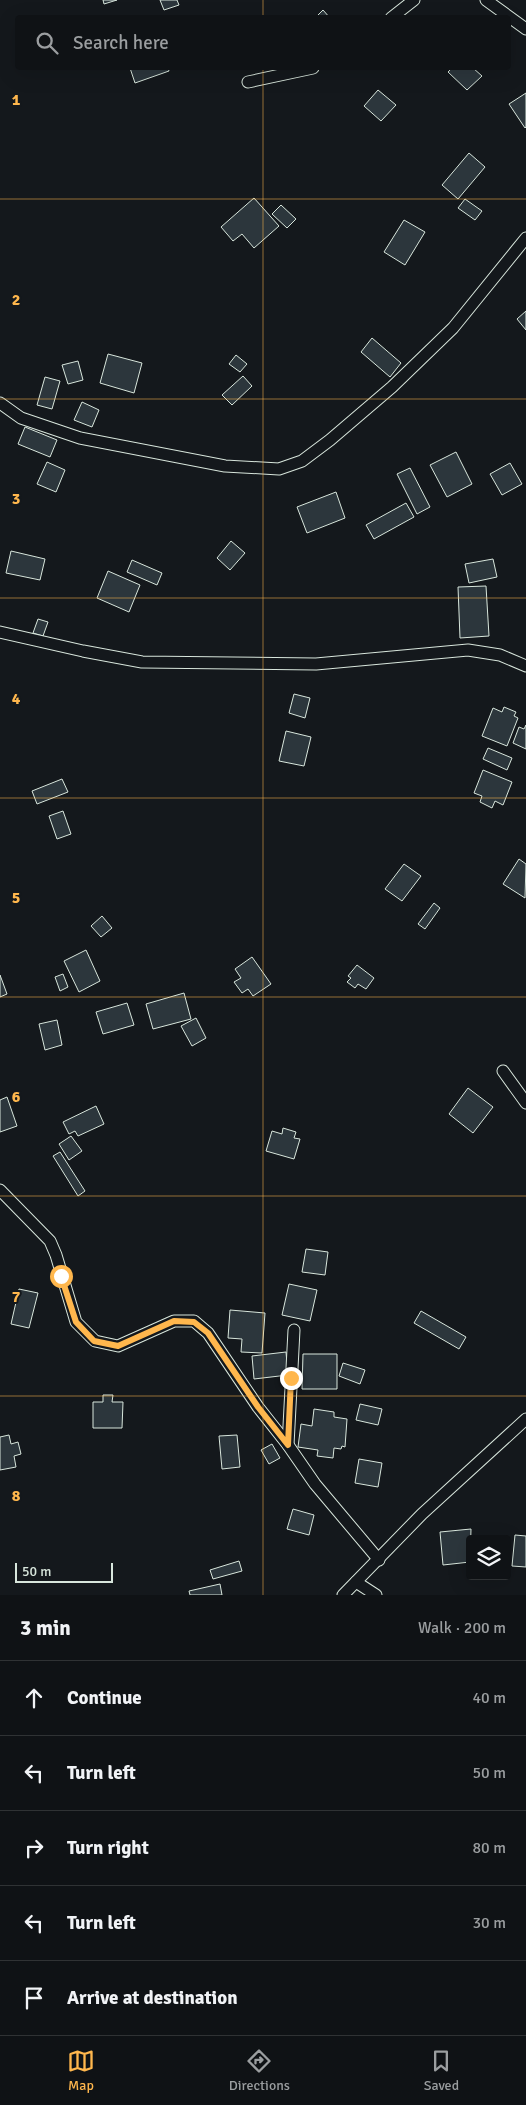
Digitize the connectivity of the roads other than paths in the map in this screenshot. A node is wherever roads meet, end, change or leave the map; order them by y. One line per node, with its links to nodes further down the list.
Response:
1 (414, 0): 3 (street)
2 (486, 0): 4 (street)
3 (395, 15)
4 (507, 15)
5 (511, 18): 6 (street)
6 (526, 29)
7 (303, 70): 8 (street)
8 (248, 82)
9 (526, 238): 10 (street)
10 (0, 404)
11 (0, 632): 12 (street)
12 (526, 666)
13 (502, 1071): 14 (street)
14 (526, 1104)
15 (0, 1190): 18 (street)
16 (294, 1330): 18 (street)
17 (526, 1419): 19 (street)
18 (288, 1445): 19 (street)
19 (378, 1560): 20 (street)
20 (356, 1582): 21 (street); 22 (street)
21 (343, 1595)
22 (376, 1595)

